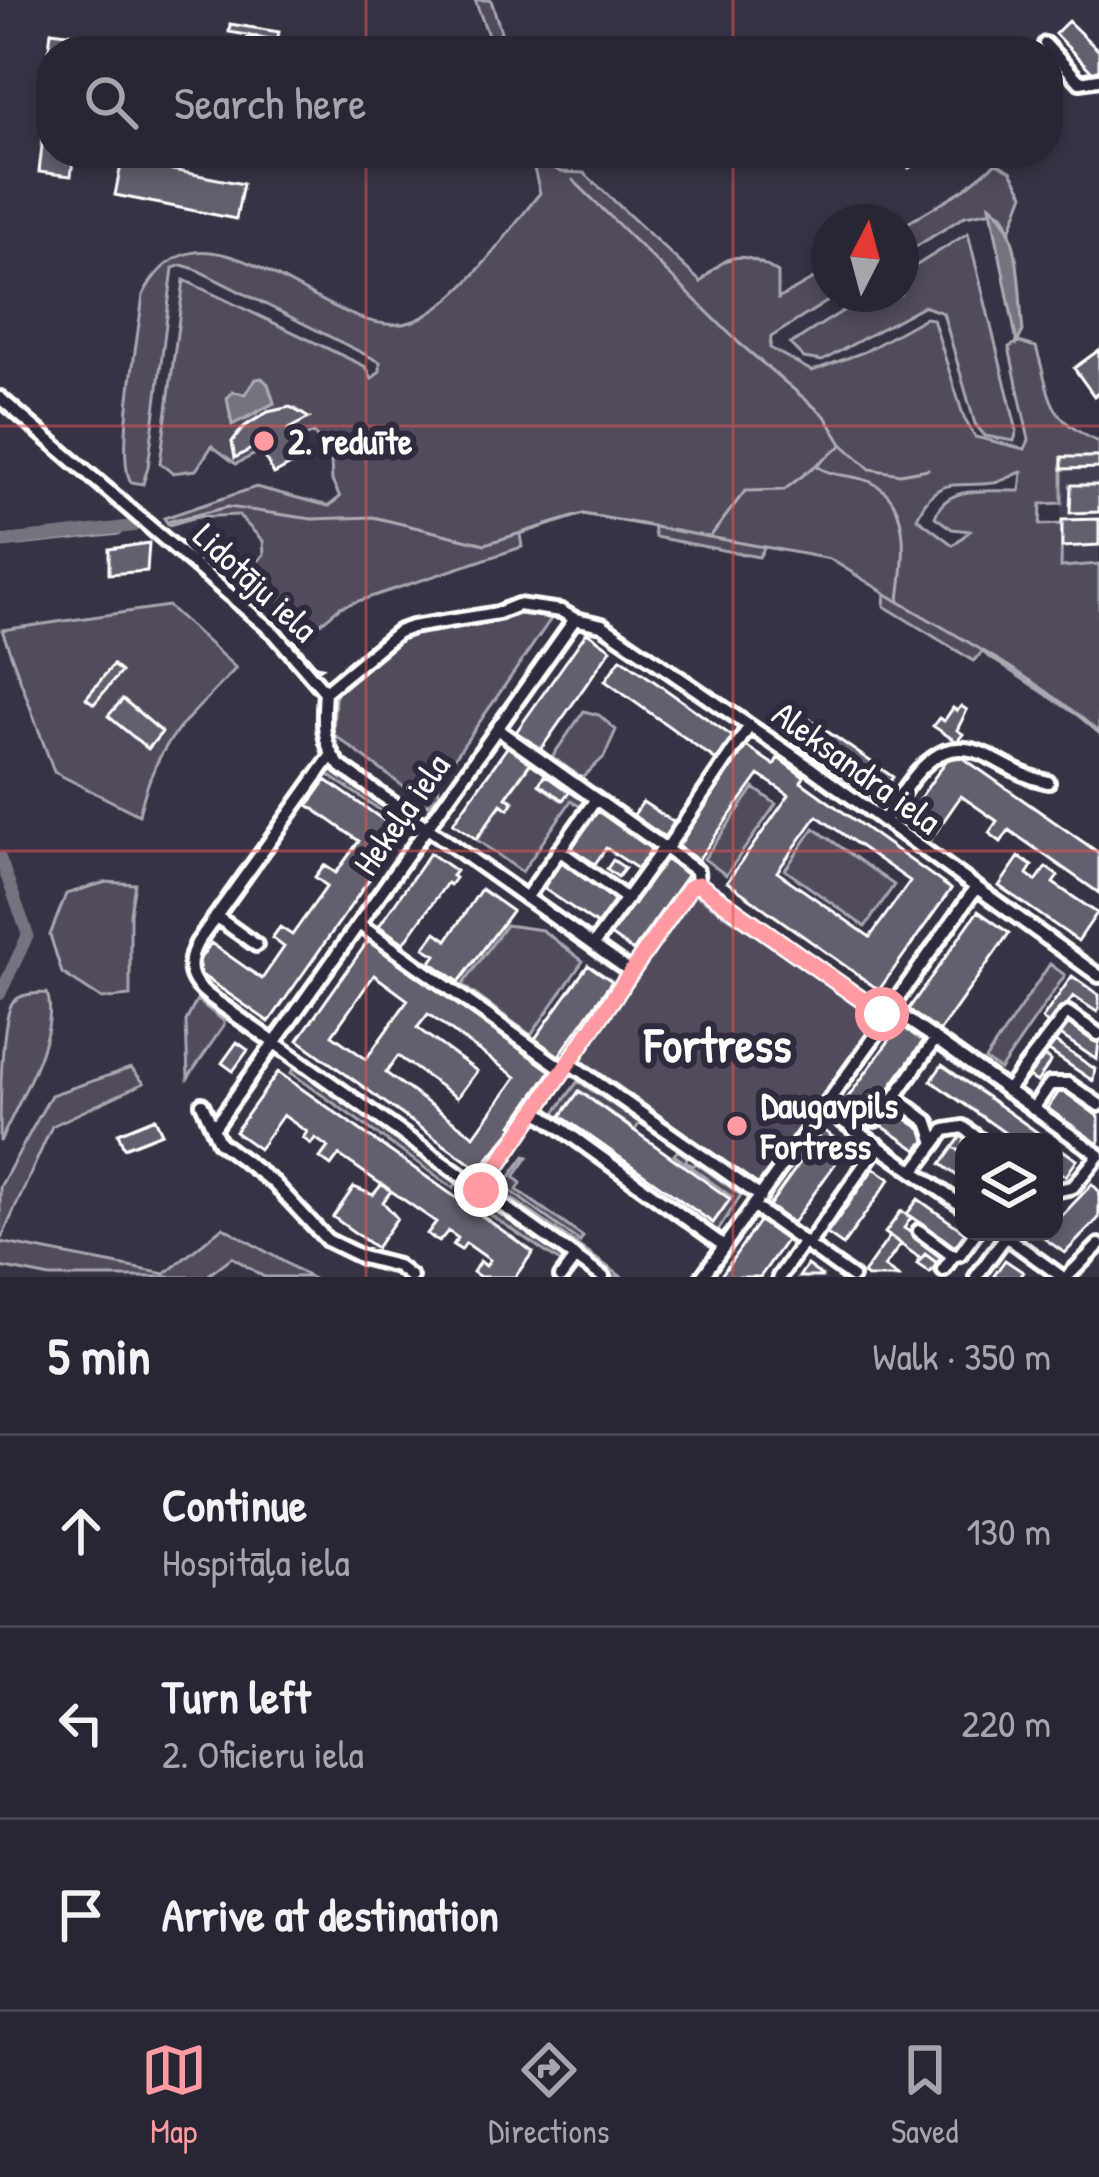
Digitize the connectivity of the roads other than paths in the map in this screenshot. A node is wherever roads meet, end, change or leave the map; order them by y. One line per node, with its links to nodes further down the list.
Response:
1 (1063, 64): 2 (street)
2 (1099, 79)
3 (0, 398): 5 (street, Lidotāju iela)
4 (575, 619): 5 (street, Aleksandra iela); 6 (street, Aleksandra iela); 7 (street, Hekeļa iela)
5 (325, 692): 8 (street, Lidotāju iela)
6 (749, 727): 11 (street, Aleksandra iela); 13 (street)
7 (497, 729): 10 (street); 12 (street, Hekeļa iela)
8 (331, 756): 12 (street); 19 (street)
9 (1048, 782): 11 (street)
10 (596, 799): 13 (street); 14 (street)
11 (883, 821): 16 (street, Aleksandra iela)
12 (428, 829): 17 (street); 20 (street, Hekeļa iela)
13 (666, 847): 15 (street); 18 (street)
14 (559, 850): 17 (street); 18 (street)
15 (698, 884): 23 (street); 25 (street)
16 (975, 889): 24 (street, Aleksandra iela); 25 (street)
17 (526, 898): 22 (street)
18 (626, 899): 22 (street)
19 (218, 917): 21 (street); 28 (street)
20 (360, 925): 28 (street, Hekeļa iela); 29 (street)
21 (256, 945)
22 (593, 945): 23 (street)
23 (631, 971): 29 (street)
24 (1099, 976)
25 (886, 1011): 27 (street); 34 (street)
26 (1098, 1034): 30 (street)
27 (935, 1040): 30 (street); 31 (street)
28 (274, 1041): 38 (street, Hekeļa iela); 44 (street)
29 (566, 1066): 36 (street); 46 (street)
30 (1007, 1091): 35 (street)
31 (895, 1097): 37 (street); 40 (street)
32 (202, 1104): 38 (street)
33 (1099, 1105): 35 (street)
34 (824, 1108): 41 (street); 46 (street)
35 (1033, 1109): 42 (street)
36 (537, 1112): 44 (street); 54 (street)
37 (875, 1120)
38 (213, 1129): 58 (street)
39 (968, 1133): 40 (street)
40 (935, 1142): 43 (street)
41 (878, 1145): 43 (street); 52 (street)
42 (1099, 1155): 45 (street)
43 (914, 1171): 47 (street)
44 (481, 1190): 56 (street)
45 (1063, 1190)
46 (757, 1201): 52 (street); 54 (street)
47 (955, 1201)
48 (919, 1231): 55 (street)
49 (969, 1241): 55 (street)
50 (999, 1241): 64 (street)
51 (1013, 1241): 65 (street)
52 (806, 1244): 62 (street); 63 (street)
53 (1099, 1245): 65 (street)
54 (724, 1246): 61 (street)
55 (953, 1256): 57 (street)
56 (576, 1257): 59 (street); 60 (street)
57 (943, 1270)
58 (411, 1277)
59 (561, 1277)
60 (603, 1277)
61 (702, 1277)
62 (779, 1277)
63 (852, 1277)
64 (976, 1277)
65 (1064, 1277)

